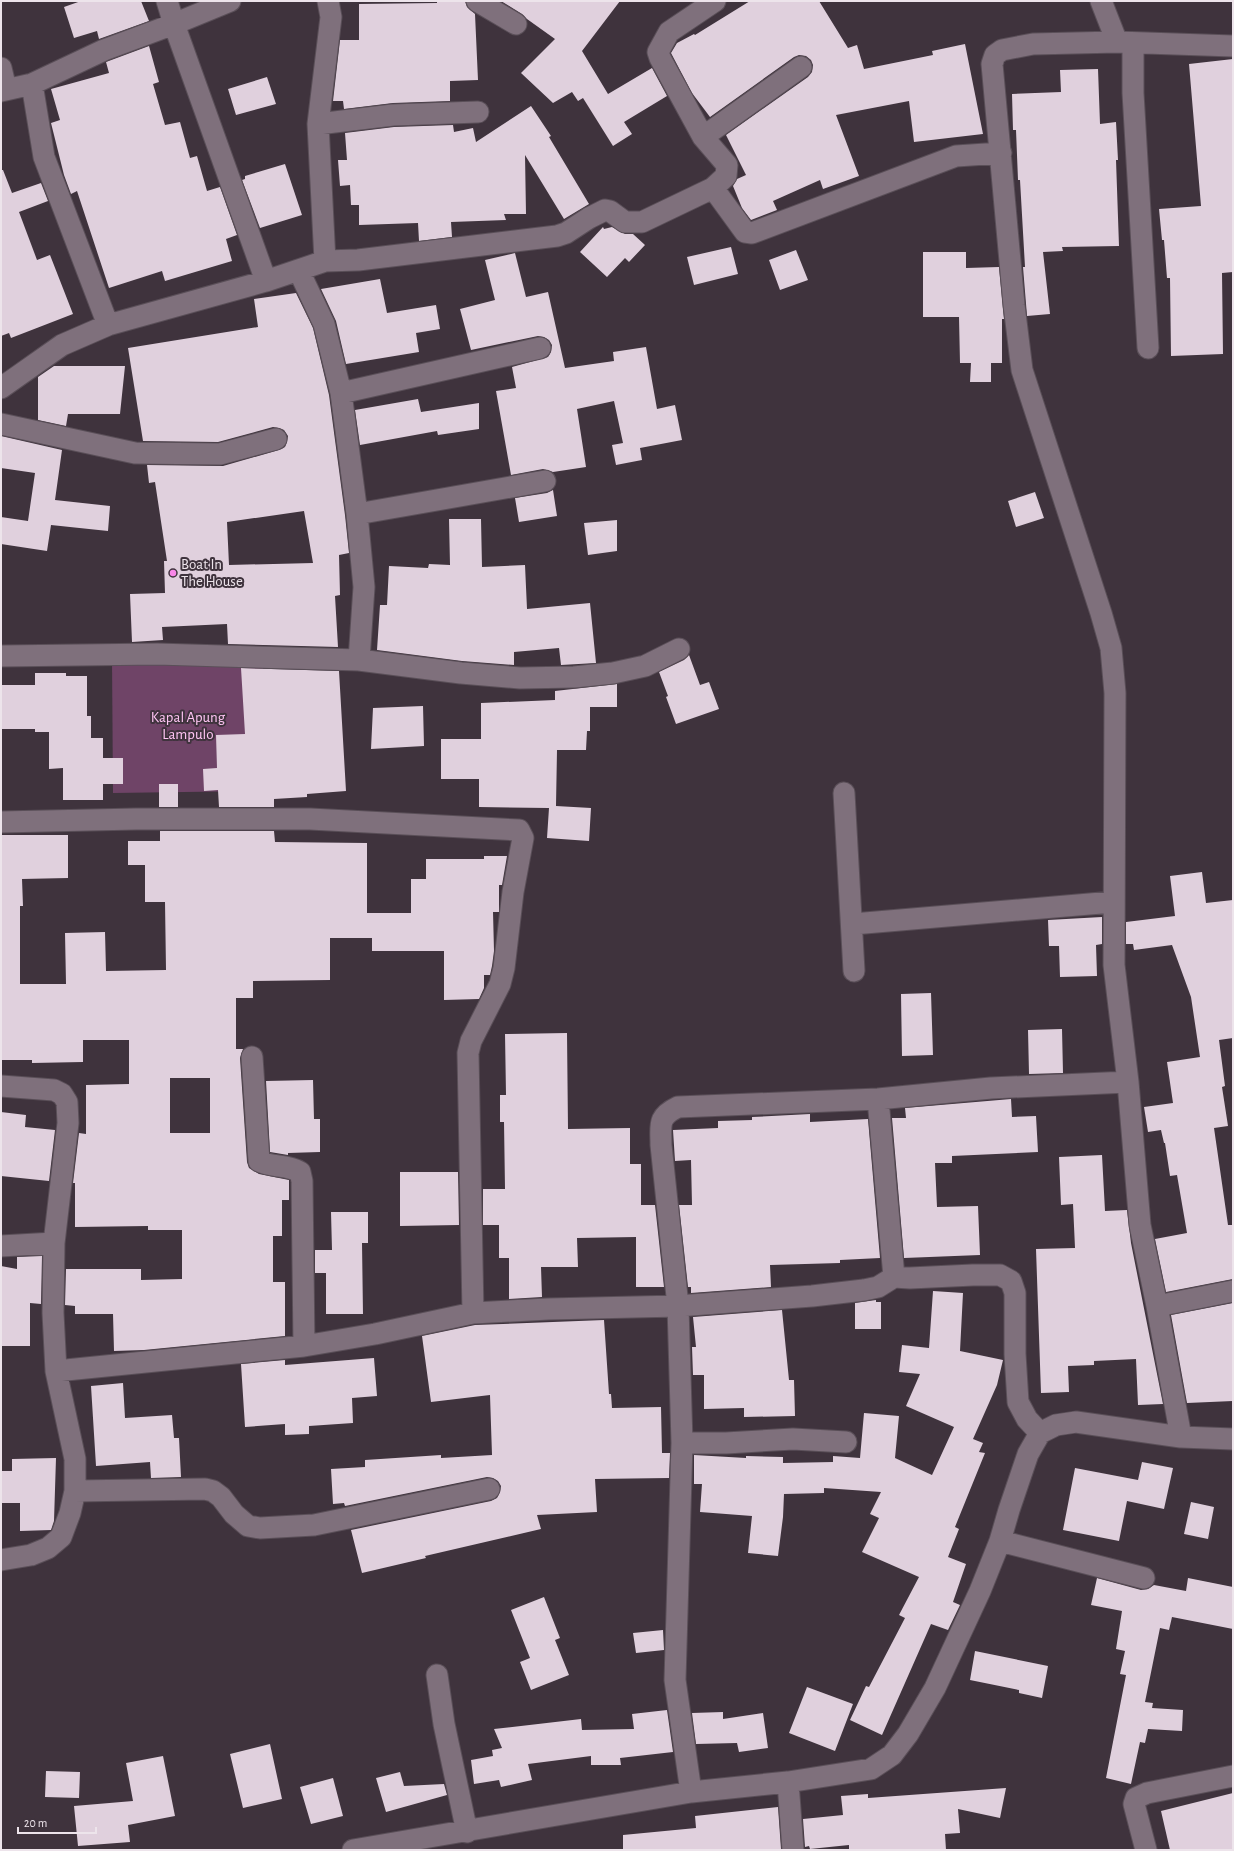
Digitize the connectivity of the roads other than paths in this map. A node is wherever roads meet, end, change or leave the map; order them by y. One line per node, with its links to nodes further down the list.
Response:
1 (167, 1): 7 (street)
2 (230, 1): 7 (street)
3 (328, 1): 16 (street)
4 (477, 1): 8 (street)
5 (715, 1): 17 (street)
6 (1101, 1): 9 (street)
7 (174, 24): 13 (street); 22 (street)
8 (516, 24)
9 (1125, 42): 10 (street); 18 (street); 25 (street)
10 (1233, 46)
11 (801, 67): 17 (street)
12 (1, 68): 14 (street)
13 (32, 84): 14 (street); 23 (street)
14 (3, 90)
15 (478, 112): 16 (street)
16 (318, 124): 20 (street)
17 (703, 136): 19 (street)
18 (1001, 153): 19 (street); 37 (street)
19 (713, 188): 20 (street)
20 (325, 261): 21 (street)
21 (299, 271): 22 (street); 27 (street)
22 (266, 282): 23 (street)
23 (108, 325): 26 (street)
24 (540, 348): 27 (street)
25 (1148, 348)
26 (1, 388)
27 (341, 393): 31 (street)
28 (1, 424): 29 (street)
29 (276, 439)
30 (545, 481): 31 (street)
31 (357, 514): 34 (street)
32 (679, 649): 34 (street)
33 (1, 656): 34 (street)
34 (359, 660)
35 (844, 793): 38 (street)
36 (1, 822): 50 (street)
37 (1113, 902): 38 (street); 41 (street)
38 (853, 924): 39 (street)
39 (854, 970)
40 (252, 1057): 51 (street)
41 (1128, 1082): 43 (street); 49 (street)
42 (1, 1086): 44 (street)
43 (878, 1099): 46 (street); 48 (street)
44 (54, 1243): 45 (street); 52 (street)
45 (1, 1246)
46 (894, 1277): 48 (street); 53 (street)
47 (1233, 1291): 49 (street)
48 (678, 1306): 50 (street); 57 (street)
49 (1157, 1306): 54 (street)
50 (473, 1313): 51 (street)
51 (304, 1346): 52 (street)
52 (56, 1371): 59 (street)
53 (1040, 1433): 54 (street); 60 (street)
54 (1181, 1437): 55 (street)
55 (1233, 1439)
56 (846, 1442): 57 (street)
57 (682, 1443): 66 (street)
58 (489, 1489): 59 (street)
59 (75, 1491): 61 (street)
60 (1000, 1541): 62 (street); 65 (street)
61 (1, 1560)
62 (1144, 1578)
63 (437, 1675): 67 (street)
64 (1233, 1776): 71 (street)
65 (788, 1782): 66 (street); 70 (street)
66 (691, 1792): 67 (street)
67 (467, 1832): 68 (street)
68 (386, 1847): 69 (street)
69 (353, 1850)
70 (793, 1850)
71 (1146, 1850)

